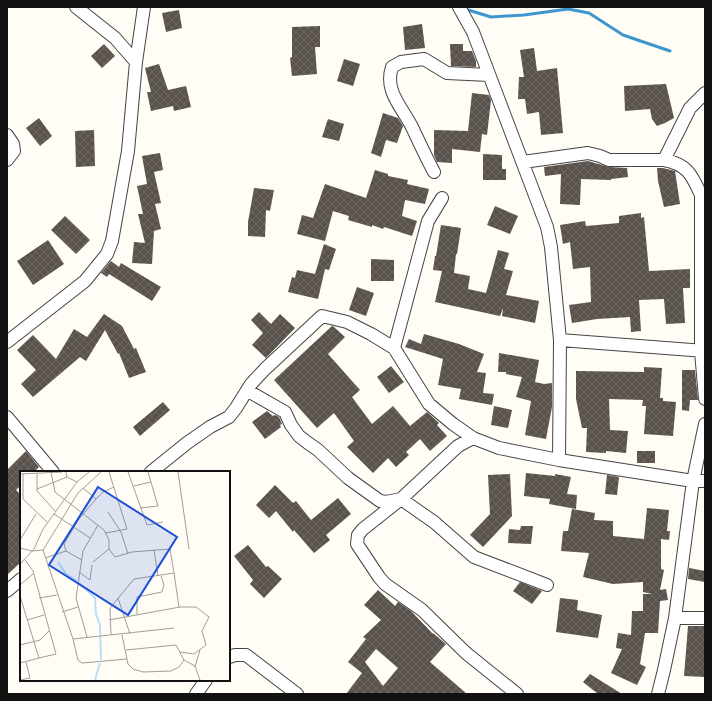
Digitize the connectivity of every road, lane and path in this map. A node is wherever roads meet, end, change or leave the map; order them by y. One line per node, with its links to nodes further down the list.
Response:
1 (76, 7): 4 (street)
2 (144, 7): 4 (street)
3 (459, 7): 5 (street)
4 (136, 62): 14 (street)
5 (489, 75): 10 (street); 11 (street)
6 (705, 93): 9 (street)
7 (7, 135): 8 (street)
8 (7, 160)
9 (664, 160): 10 (street); 16 (street)
10 (523, 162): 13 (street)
11 (434, 172)
12 (442, 198): 15 (street)
13 (560, 340): 16 (street); 22 (street)
14 (7, 342)
15 (394, 348): 17 (street); 21 (street)
16 (703, 351): 18 (street)
17 (248, 391): 24 (street); 26 (street)
18 (705, 399)
19 (7, 417): 23 (street)
20 (705, 424): 25 (street)
21 (473, 438): 22 (street); 26 (street)
22 (559, 460): 25 (street)
23 (52, 471)
24 (152, 471)
25 (699, 481): 30 (street)
26 (401, 499): 28 (street); 36 (street)
27 (20, 580): 29 (street)
28 (547, 585)
29 (7, 591)
30 (675, 618): 31 (street); 37 (street)
31 (705, 618)
32 (230, 656): 35 (street)
33 (205, 681): 34 (street)
34 (196, 694)
35 (297, 694)
36 (517, 694)
37 (658, 694)

